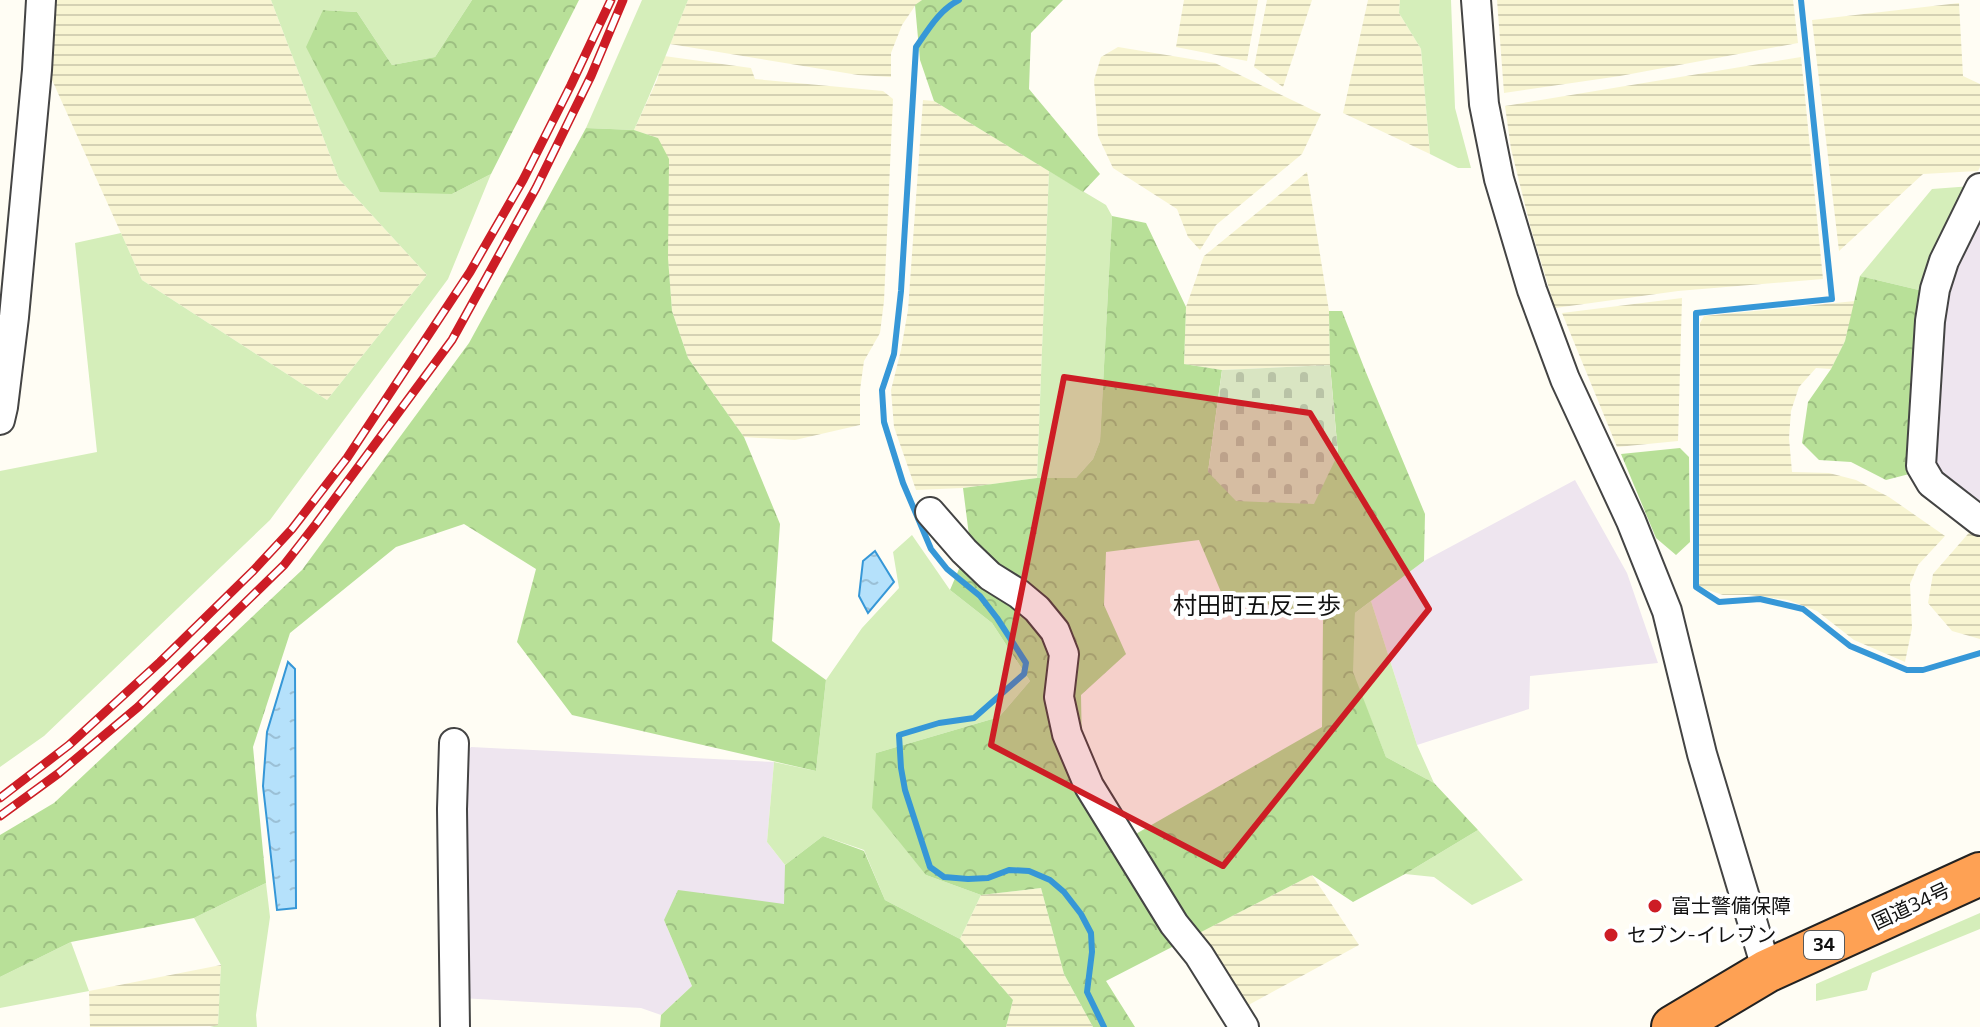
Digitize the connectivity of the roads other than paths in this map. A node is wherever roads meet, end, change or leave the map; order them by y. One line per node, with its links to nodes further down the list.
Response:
1 (41, 0): 4 (street)
2 (1476, 0): 9 (street)
3 (1980, 188): 6 (street)
4 (0, 420)
5 (930, 512): 11 (street)
6 (1980, 521)
7 (454, 743): 10 (street)
8 (1980, 874): 9 (highway, 国道34号 / 34)
9 (1767, 971): 12 (highway, 国道34号 / 34)
10 (455, 1027)
11 (1244, 1027)
12 (1673, 1027)

